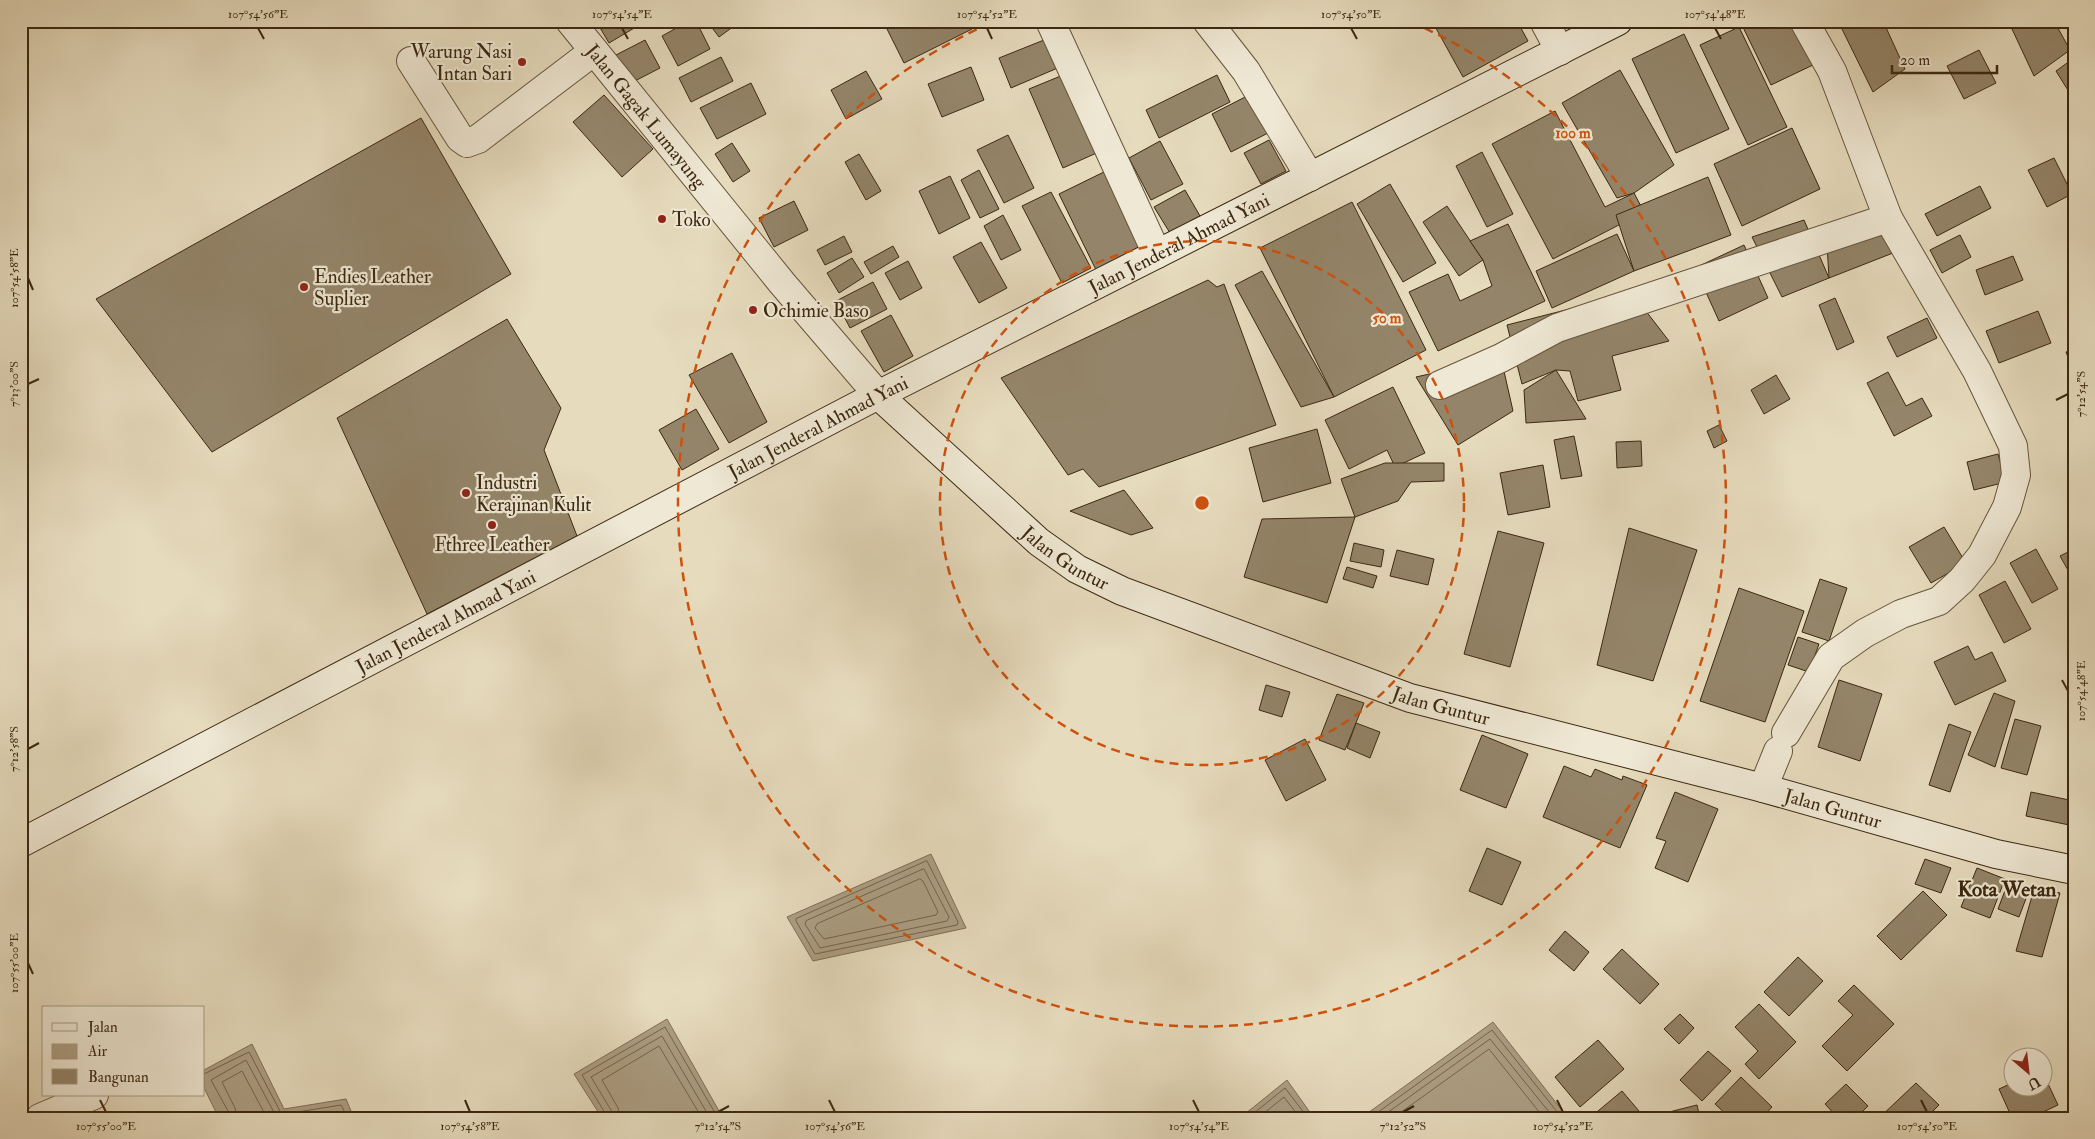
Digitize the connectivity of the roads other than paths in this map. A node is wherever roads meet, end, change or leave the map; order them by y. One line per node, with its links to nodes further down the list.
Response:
1 (570, 21): 7 (street, Jalan Gagak Lumayung)
2 (1050, 21): 12 (street)
3 (1207, 21): 10 (street)
4 (1544, 21): 8 (street)
5 (1618, 21): 8 (street, Jalan Jenderal Ahmad Yani)
6 (1804, 21): 11 (street)
7 (594, 51): 9 (street); 14 (street, Jalan Gagak Lumayung)
8 (1560, 51): 10 (street, Jalan Jenderal Ahmad Yani)
9 (410, 60)
10 (1310, 177): 12 (street, Jalan Jenderal Ahmad Yani)
11 (1888, 218): 13 (street); 15 (street)
12 (1157, 254): 14 (street, Jalan Jenderal Ahmad Yani)
13 (1440, 385)
14 (878, 394): 15 (street, Jalan Guntur); 16 (street, Jalan Jenderal Ahmad Yani)
15 (1763, 788): 17 (street, Jalan Guntur)
16 (21, 842)
17 (2074, 870)
18 (92, 1096): 19 (street)
19 (40, 1118)

